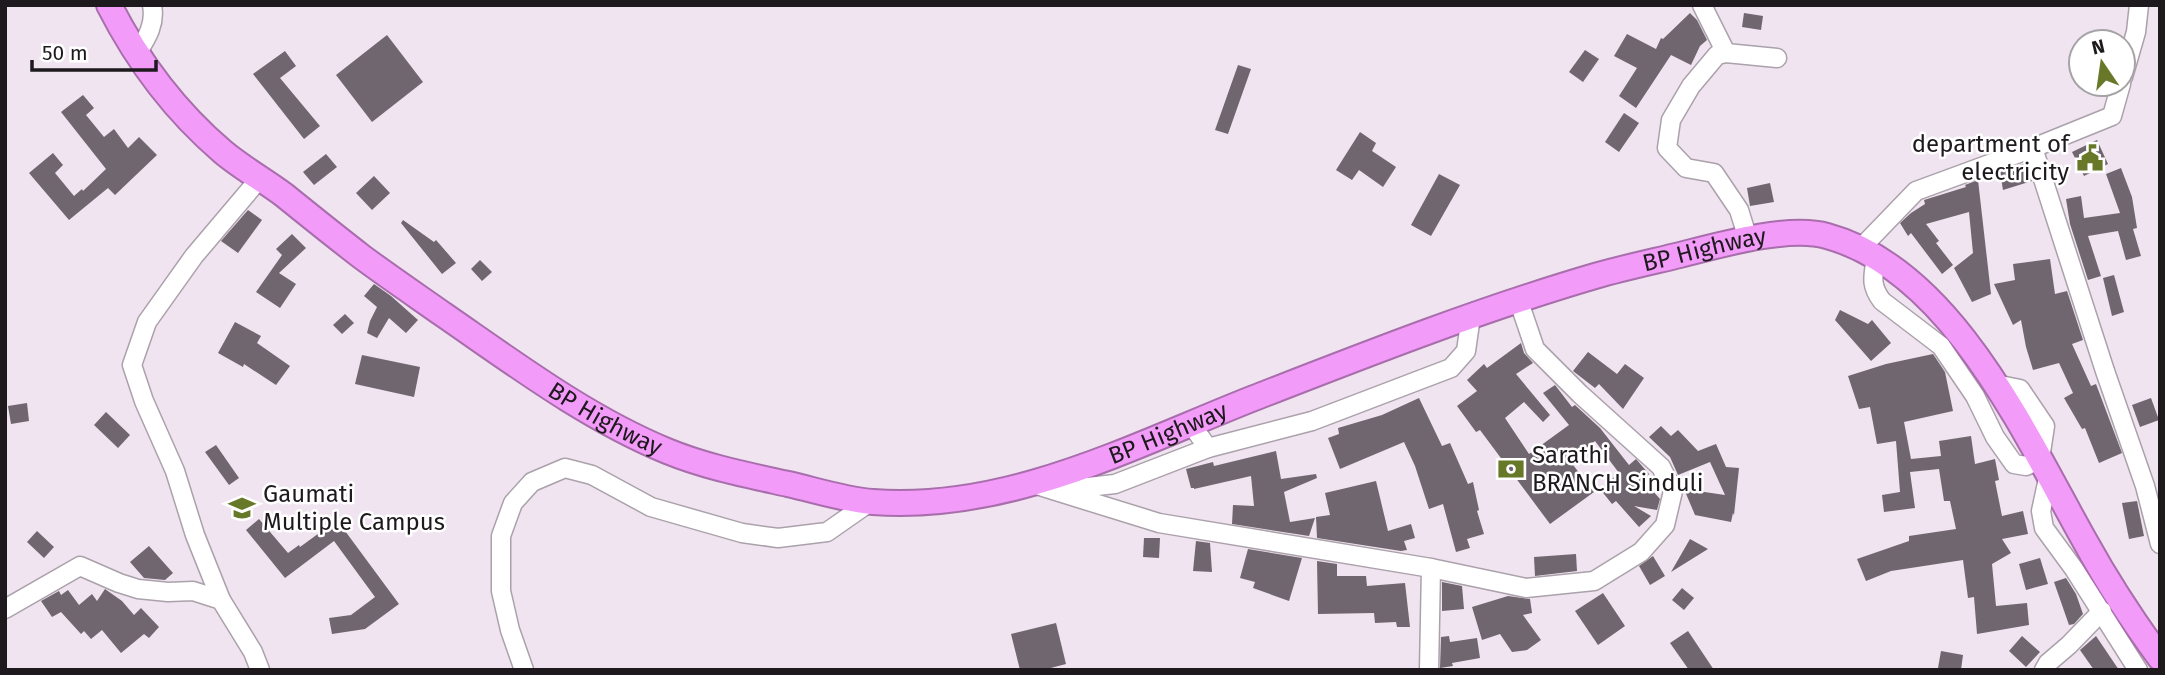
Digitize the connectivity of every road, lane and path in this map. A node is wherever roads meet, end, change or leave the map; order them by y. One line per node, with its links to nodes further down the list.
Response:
1 (109, 5): 7 (highway, BP Highway)
2 (152, 5): 7 (street)
3 (1703, 5): 6 (street)
4 (2139, 5): 5 (street)
5 (2136, 28)
6 (1726, 53): 8 (street); 12 (street)
7 (136, 55): 11 (highway, BP Highway)
8 (1777, 58)
9 (2117, 98): 10 (street)
10 (2033, 148): 13 (street); 21 (street)
11 (260, 178): 20 (highway, BP Highway); 23 (street)
12 (1748, 239): 13 (highway, BP Highway); 14 (highway, BP Highway)
13 (1868, 254): 18 (highway, BP Highway); 18 (street)
14 (1518, 299): 15 (highway, BP Highway); 22 (street)
15 (1471, 316): 16 (highway, BP Highway); 17 (street)
16 (1191, 424): 17 (street); 19 (highway, BP Highway)
17 (1208, 448): 19 (street)
18 (2045, 467): 25 (street); 26 (highway, BP Highway)
19 (1042, 487): 20 (highway, BP Highway); 22 (street)
20 (870, 502): 29 (street)
21 (2160, 544)
22 (1431, 569): 30 (street)
23 (222, 600): 24 (street); 28 (street)
24 (5, 609)
25 (2102, 611): 31 (street); 32 (street)
26 (2150, 632): 27 (highway, BP Highway)
27 (2160, 659)
28 (260, 670)
29 (524, 670)
30 (1429, 670)
31 (2044, 670)
32 (2138, 670)

